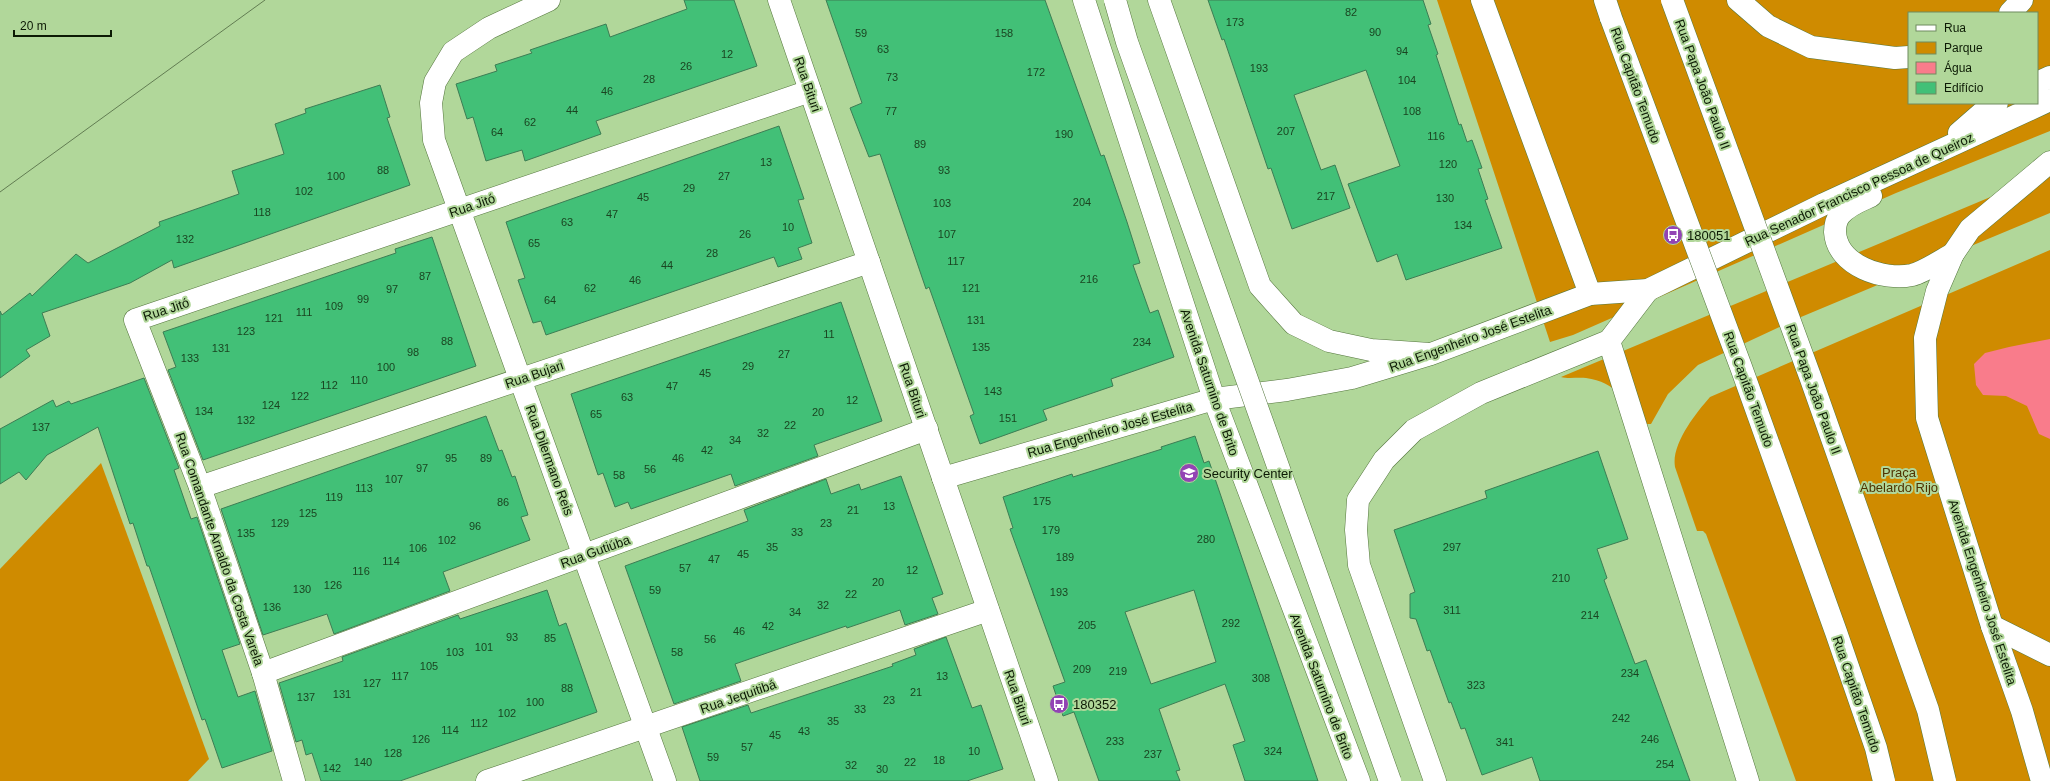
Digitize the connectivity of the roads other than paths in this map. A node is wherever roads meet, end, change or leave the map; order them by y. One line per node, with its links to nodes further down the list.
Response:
1 (549, 0): 20 (main road, Rua Dilermano Reis)
2 (779, 0): 15 (main road, Rua Bituri)
3 (1084, 0): 29 (main road, Avenida Saturnino de Brito)
4 (1115, 0): 44 (main road, bridge)
5 (1159, 0): 27 (main road)
6 (1482, 0): 24 (main road)
7 (1605, 0): 47 (main road, Rua Capitão Temudo, bridge)
8 (1672, 0): 48 (main road, Rua Papa João Paulo II, bridge)
9 (1738, 0): 12 (main road)
10 (2022, 0): 11 (main road)
11 (2011, 12)
12 (1908, 56)
13 (2050, 77): 14 (main road)
14 (2038, 83)
15 (810, 90): 20 (main road, Rua Jitó); 22 (main road, Rua Bituri)
16 (2050, 100): 18 (main road, Rua Senador Francisco Pessoa de Queiroz)
17 (1995, 104): 18 (main road)
18 (1930, 155): 21 (main road); 23 (main road, Rua Senador Francisco Pessoa de Queiroz)
19 (2050, 162): 21 (main road, Avenida Engenheiro José Estelita)
20 (459, 210): 25 (main road, Rua Jitó); 28 (main road, Rua Dilermano Reis)
21 (1953, 254): 35 (main road, Avenida Engenheiro José Estelita)
22 (869, 262): 28 (main road, Rua Bujari); 30 (main road, Rua Bituri)
23 (1648, 290): 24 (main road, Rua Engenheiro José Estelita); 26 (main road)
24 (1590, 294): 27 (main road, Rua Engenheiro José Estelita)
25 (135, 320): 32 (main road, Rua Comandante Arnaldo da Costa Varela)
26 (1609, 341): 45 (main road); 46 (main road)
27 (1431, 354): 29 (main road, Rua Engenheiro José Estelita)
28 (521, 379): 32 (main road, Rua Bujari); 33 (main road, Rua Dilermano Reis)
29 (1214, 399): 31 (main road, Rua Engenheiro José Estelita); 43 (main road, Avenida Saturnino de Brito)
30 (927, 429): 31 (main road, Rua Bituri); 33 (main road, Rua Gutiúba)
31 (943, 478): 34 (main road, Rua Bituri)
32 (200, 487): 37 (main road, Rua Comandante Arnaldo da Costa Varela)
33 (584, 555): 37 (main road, Rua Gutiúba); 38 (main road, Rua Dilermano Reis)
34 (988, 610): 38 (main road, Rua Jequitibá); 42 (main road, Rua Bituri)
35 (1992, 626): 36 (main road); 49 (main road, Avenida Engenheiro José Estelita)
36 (2050, 655)
37 (263, 673): 39 (main road, Rua Comandante Arnaldo da Costa Varela)
38 (646, 728): 40 (main road, Rua Jequitibá); 41 (main road, Rua Dilermano Reis)
39 (294, 781)
40 (487, 781)
41 (665, 781)
42 (1047, 781)
43 (1359, 781)
44 (1390, 781)
45 (1435, 781)
46 (1748, 781)
47 (1884, 781)
48 (1944, 781)
49 (2042, 781)

